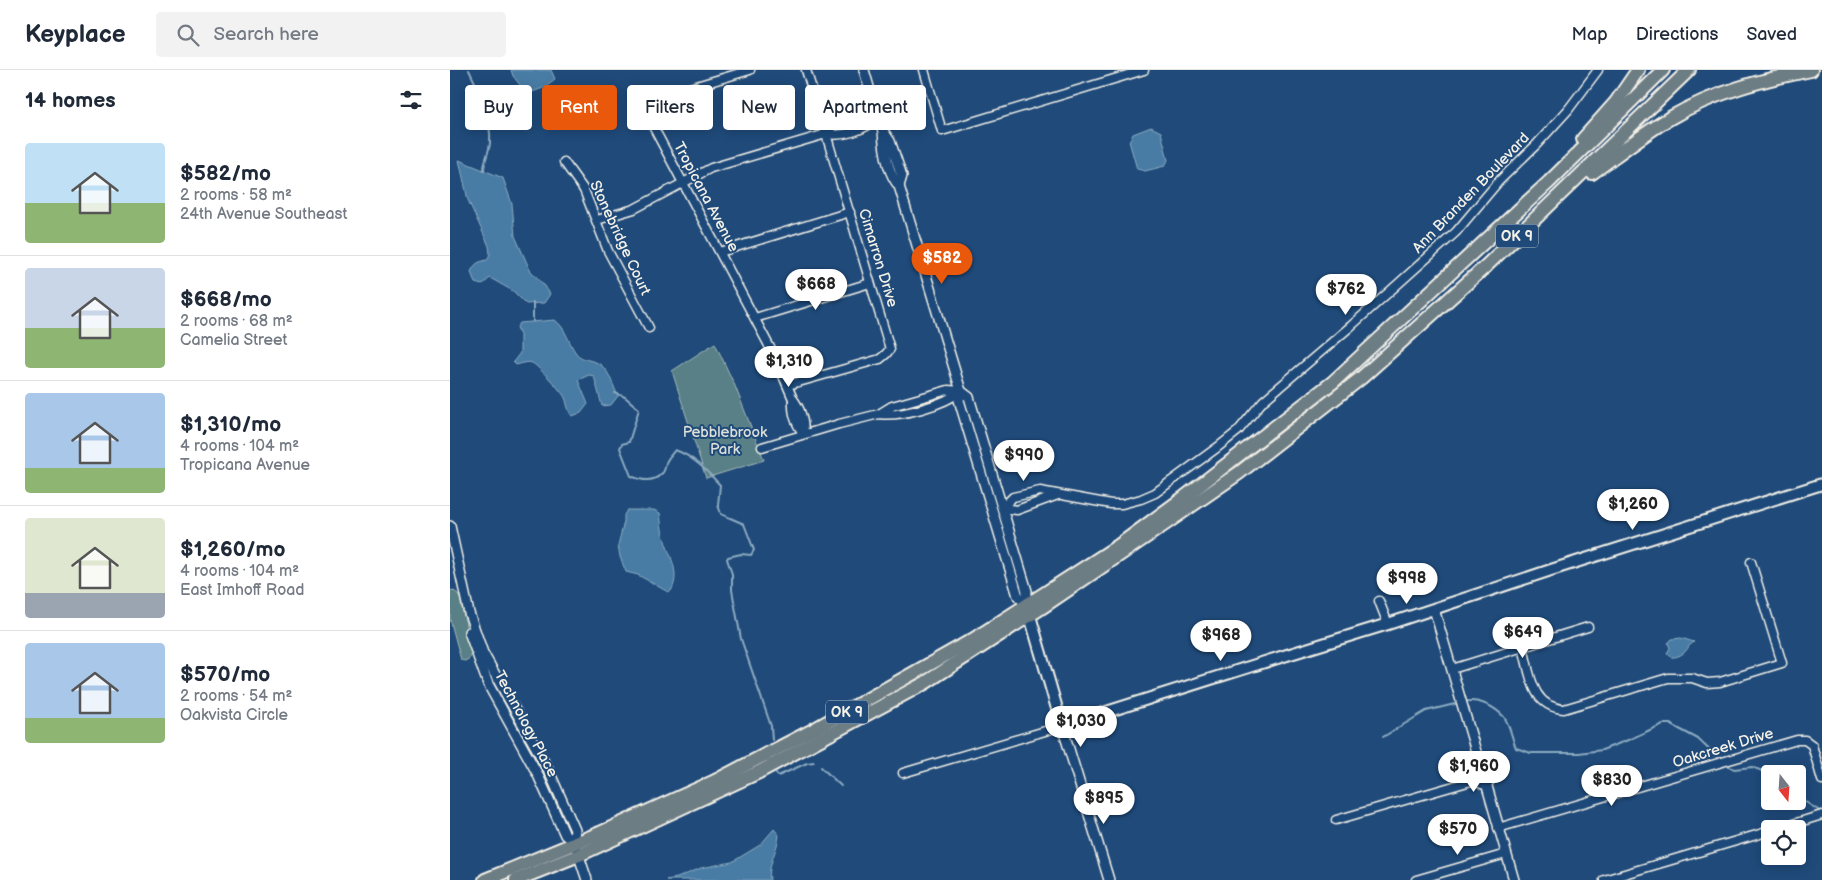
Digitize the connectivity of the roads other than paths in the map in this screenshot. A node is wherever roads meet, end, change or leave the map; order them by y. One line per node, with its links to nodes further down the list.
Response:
1 (750, 70): 17 (street, Tropicana Avenue)
2 (806, 70): 15 (street, Cimarron Drive)
3 (864, 70): 11 (street)
4 (924, 70): 5 (street)
5 (1144, 70)
6 (1598, 70): 31 (street, Ann Branden Boulevard)
7 (1638, 70): 18 (highway)
8 (1663, 70): 18 (highway, OK 9)
9 (1689, 70): 19 (highway, OK 9)
10 (1811, 70): 19 (highway)
11 (868, 85)
12 (830, 130): 15 (street)
13 (858, 130): 15 (street)
14 (883, 130): 27 (street)
15 (826, 134): 17 (street); 20 (street, Cimarron Drive)
16 (564, 162): 21 (street, Stonebridge Court)
17 (683, 182): 21 (street); 22 (street, Tropicana Avenue)
18 (1549, 182): 36 (highway, OK 9)
19 (1563, 193): 36 (highway, OK 9)
20 (850, 212): 22 (street); 23 (street, Cimarron Drive)
21 (597, 220): 25 (street, Stonebridge Court)
22 (720, 252): 24 (street, Tropicana Avenue)
23 (870, 283): 24 (street); 26 (street, Cimarron Drive)
24 (755, 318): 26 (street, Tropicana Avenue)
25 (649, 328)
26 (788, 385): 28 (street, Tropicana Avenue)
27 (962, 391): 28 (street); 32 (street); 36 (street)
28 (804, 434): 29 (street)
29 (762, 448)
30 (1822, 484): 37 (main road)
31 (1058, 495): 32 (street, Ann Branden Boulevard); 32 (street, Ann Branden Boulevard)
32 (1002, 508): 36 (street)
33 (450, 526): 51 (street, Technology Place)
34 (1752, 562): 40 (street)
35 (1379, 601): 38 (street)
36 (1028, 608): 42 (main road); 51 (highway, OK 9)
37 (1434, 610): 38 (main road); 41 (street)
38 (1388, 624): 42 (main road)
39 (1588, 627): 40 (street)
40 (1523, 647): 41 (street)
41 (1452, 669): 44 (street)
42 (1062, 726): 43 (street); 56 (street)
43 (903, 774)
44 (1482, 778): 47 (street); 49 (street)
45 (1822, 780): 49 (street, Oakcreek Drive)
46 (1821, 816): 48 (street)
47 (1336, 820)
48 (1806, 820)
49 (1498, 828): 52 (street)
50 (1761, 834): 59 (street)
51 (576, 847): 53 (highway, OK 9); 54 (highway, OK 9); 55 (street, Technology Place)
52 (1506, 854): 57 (street); 58 (street)
53 (485, 880)
54 (516, 880)
55 (587, 880)
56 (1108, 880)
57 (1416, 880)
58 (1514, 880)
59 (1604, 880)

